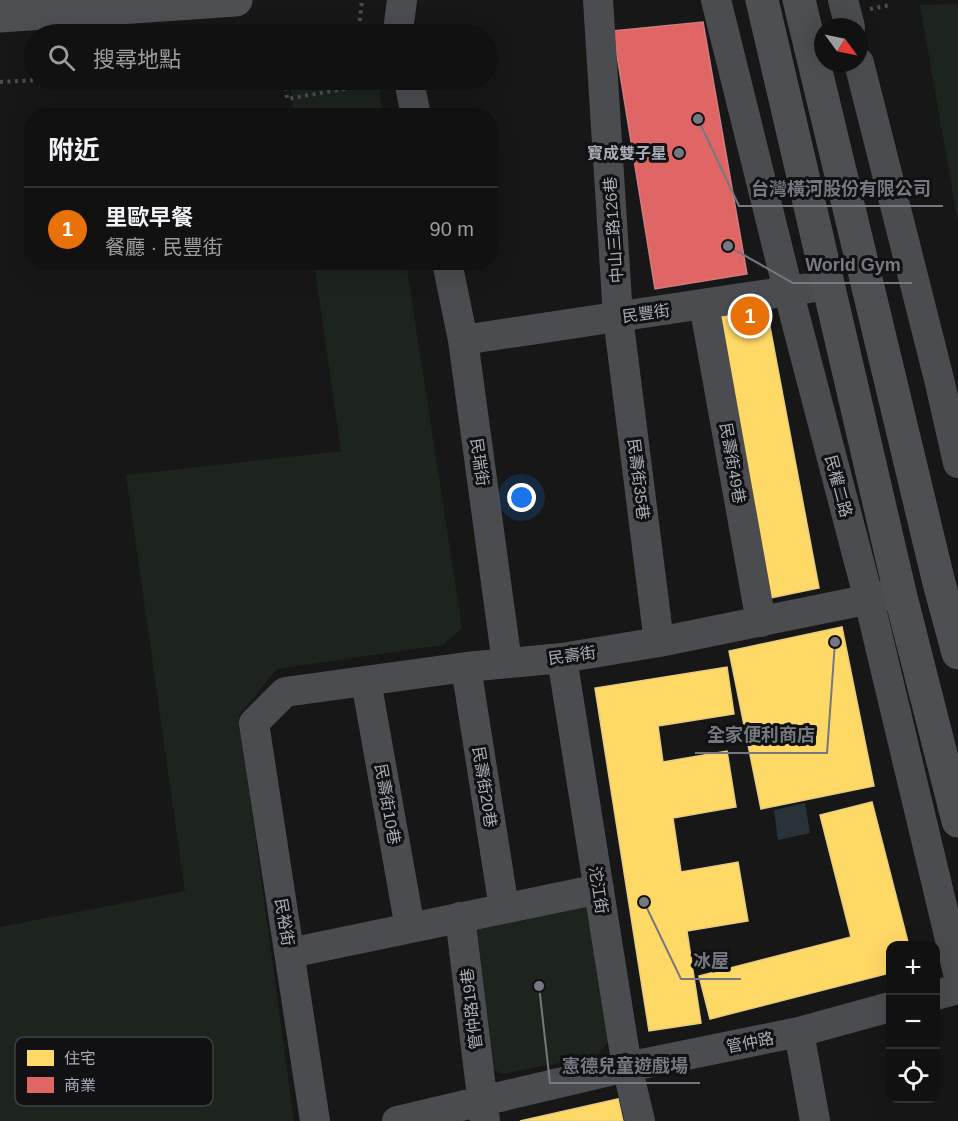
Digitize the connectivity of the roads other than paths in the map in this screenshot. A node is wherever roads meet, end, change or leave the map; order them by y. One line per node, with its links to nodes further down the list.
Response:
1 (236, 0): 8 (main road)
2 (402, 0): 10 (street)
3 (598, 0): 18 (street, 中山三路126巷)
4 (716, 0): 16 (street, 民權二路)
5 (762, 0): 15 (main road, 民權二路)
6 (799, 0): 24 (main road)
7 (843, 0): 9 (street)
8 (0, 16)
9 (848, 18)
10 (399, 24)
11 (861, 72): 20 (street)
12 (411, 90): 13 (street)
13 (414, 108)
14 (449, 270): 19 (street, 民瑞街)
15 (829, 285): 16 (street, 民豐街); 21 (main road, 民權二路)
16 (788, 290): 17 (street, 民豐街); 21 (street, 民權二路)
17 (705, 304): 18 (street, 民豐街); 22 (street, 民壽街49巷)
18 (618, 317): 19 (street, 民豐街); 23 (street, 民壽街35巷)
19 (463, 340): 26 (street, 民瑞街)
20 (958, 463)
21 (884, 596): 22 (street, 民壽街); 30 (main road, 民權二路); 36 (street, 民權二路)
22 (761, 622): 23 (street, 民壽街)
23 (660, 642): 25 (street, 民壽街)
24 (958, 653)
25 (562, 658): 26 (street, 民壽街); 31 (street, 沱江街)
26 (507, 663): 27 (street, 民壽街)
27 (466, 667): 28 (street, 民壽街); 32 (street, 民壽街20巷)
28 (366, 681): 29 (street, 民壽街); 34 (street, 民壽街10巷)
29 (254, 723): 35 (street, 民裕街)
30 (958, 821)
31 (599, 889): 32 (street); 41 (street, 沱江街)
32 (504, 908): 33 (street)
33 (460, 917): 34 (street); 42 (street, 管仲路19巷)
34 (410, 928): 35 (street)
35 (290, 953): 43 (street, 民裕街)
36 (958, 973)
37 (958, 989): 38 (street)
38 (940, 994)
39 (886, 1008): 40 (street, 管仲路)
40 (799, 1032): 41 (street, 管仲路); 46 (street)
41 (627, 1067): 42 (street, 管仲路); 45 (street, 沱江街)
42 (484, 1111): 44 (street, 管仲路)
43 (315, 1121)
44 (397, 1121)
45 (640, 1121)
46 (815, 1121)

